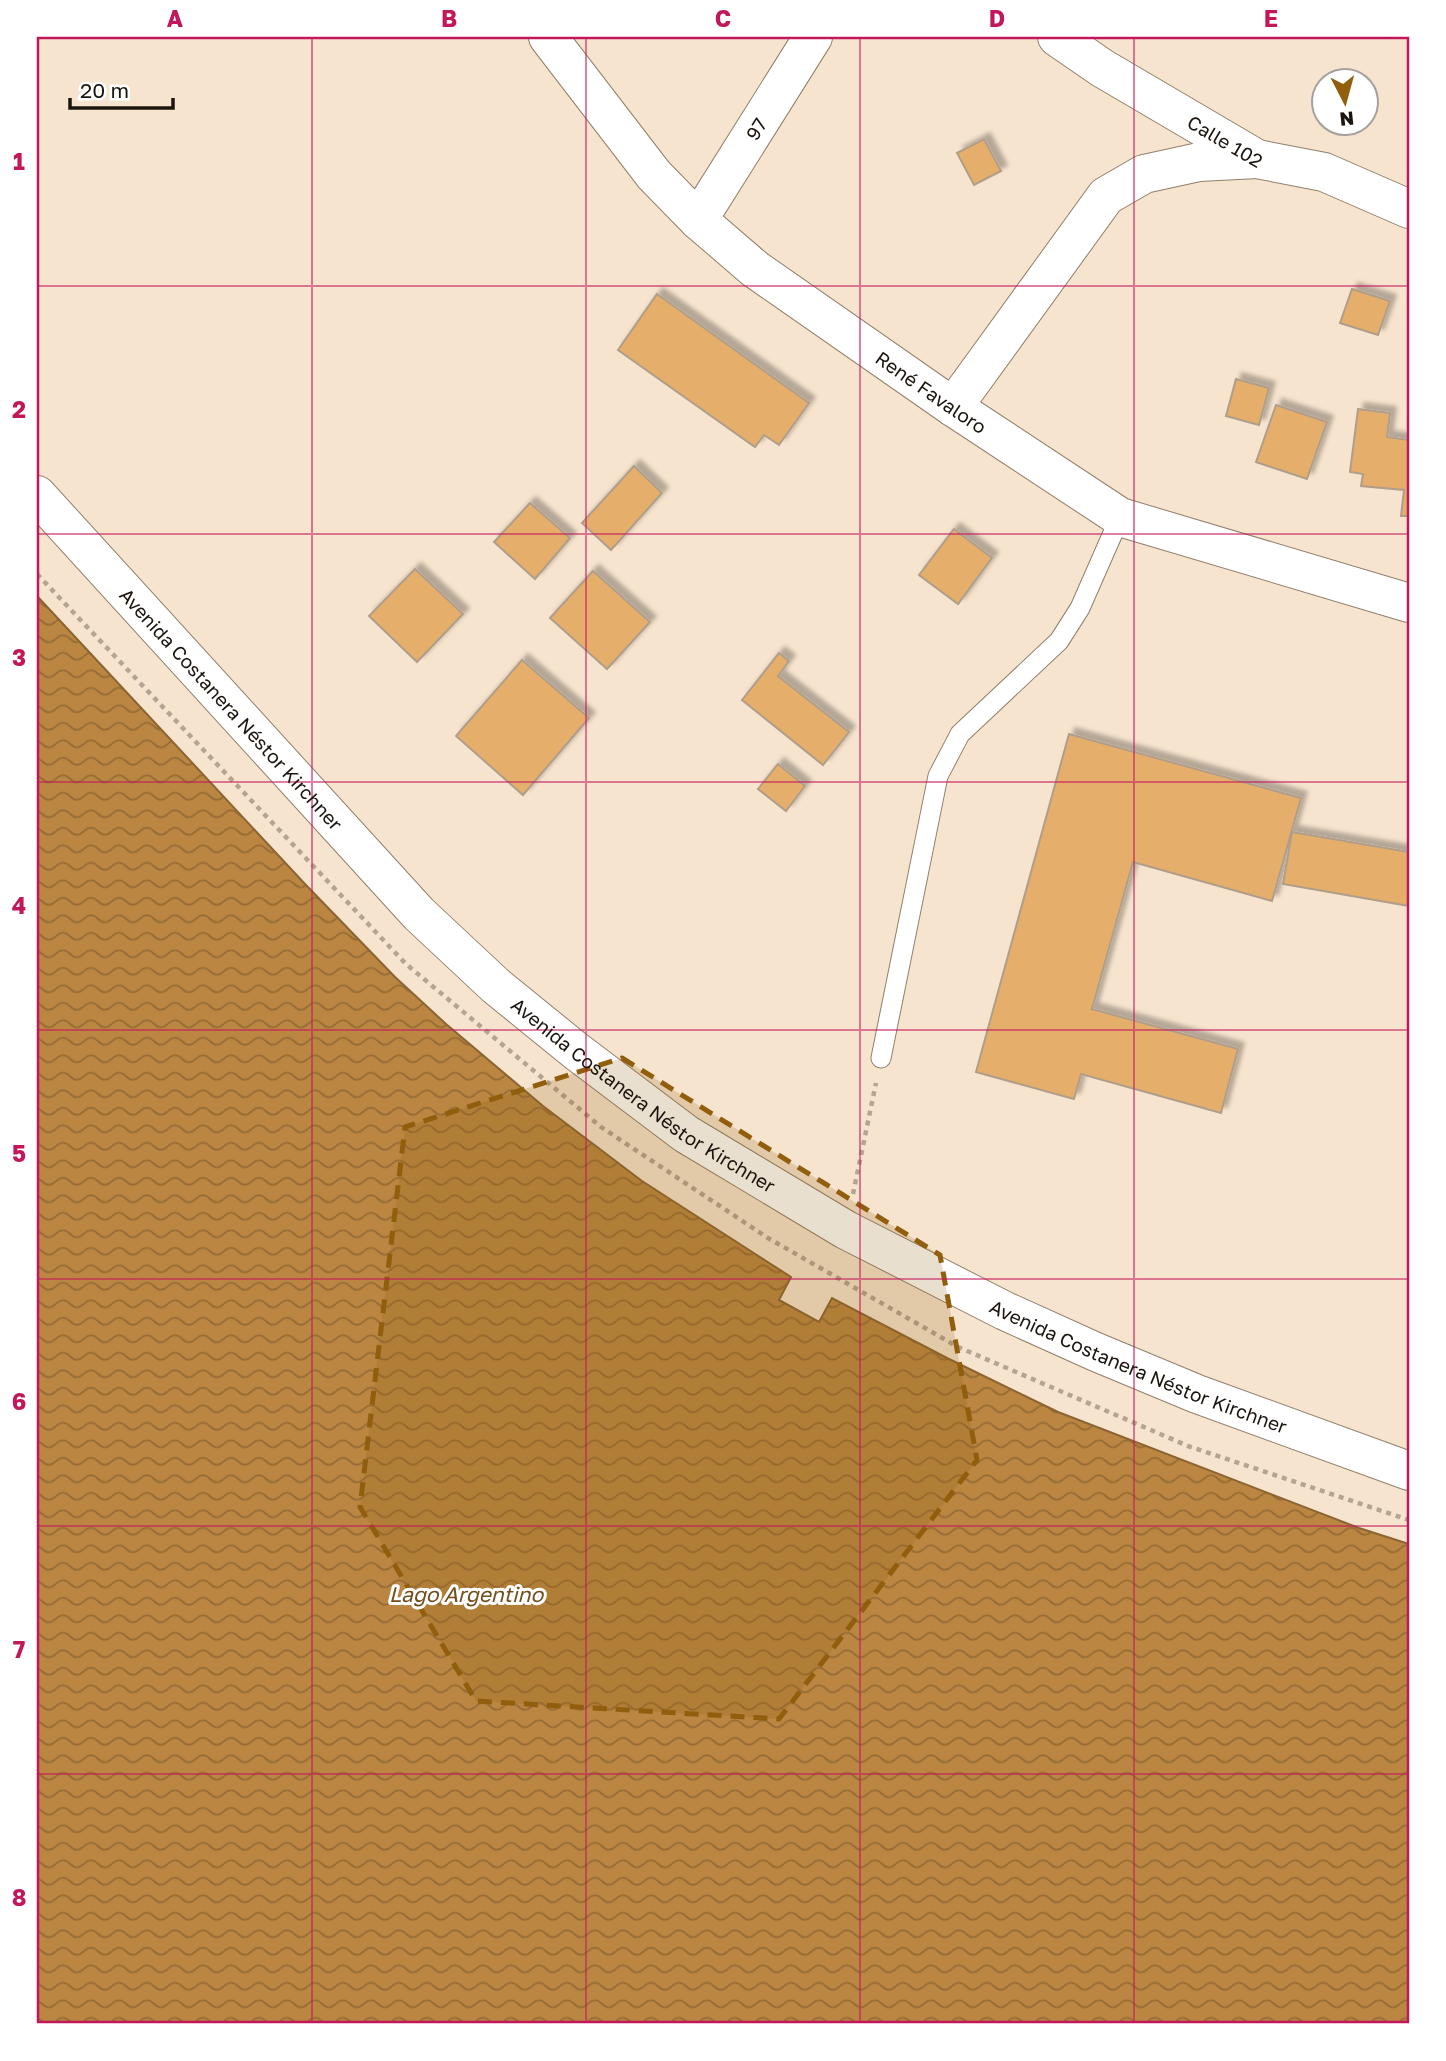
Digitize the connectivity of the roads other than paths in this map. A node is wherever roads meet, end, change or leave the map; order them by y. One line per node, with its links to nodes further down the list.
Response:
1 (548, 37): 6 (street, René Favaloro)
2 (813, 37): 6 (street, 97)
3 (1057, 37): 4 (street, Calle 102)
4 (1257, 159): 5 (street, Calle 102); 7 (street)
5 (1409, 209)
6 (698, 220): 7 (street, René Favaloro)
7 (953, 407): 9 (street, René Favaloro)
8 (37, 495): 12 (street, Avenida Costanera Néstor Kirchner)
9 (1120, 517): 10 (street, René Favaloro); 11 (lane)
10 (1409, 603)
11 (881, 1058)
12 (1409, 1471)

